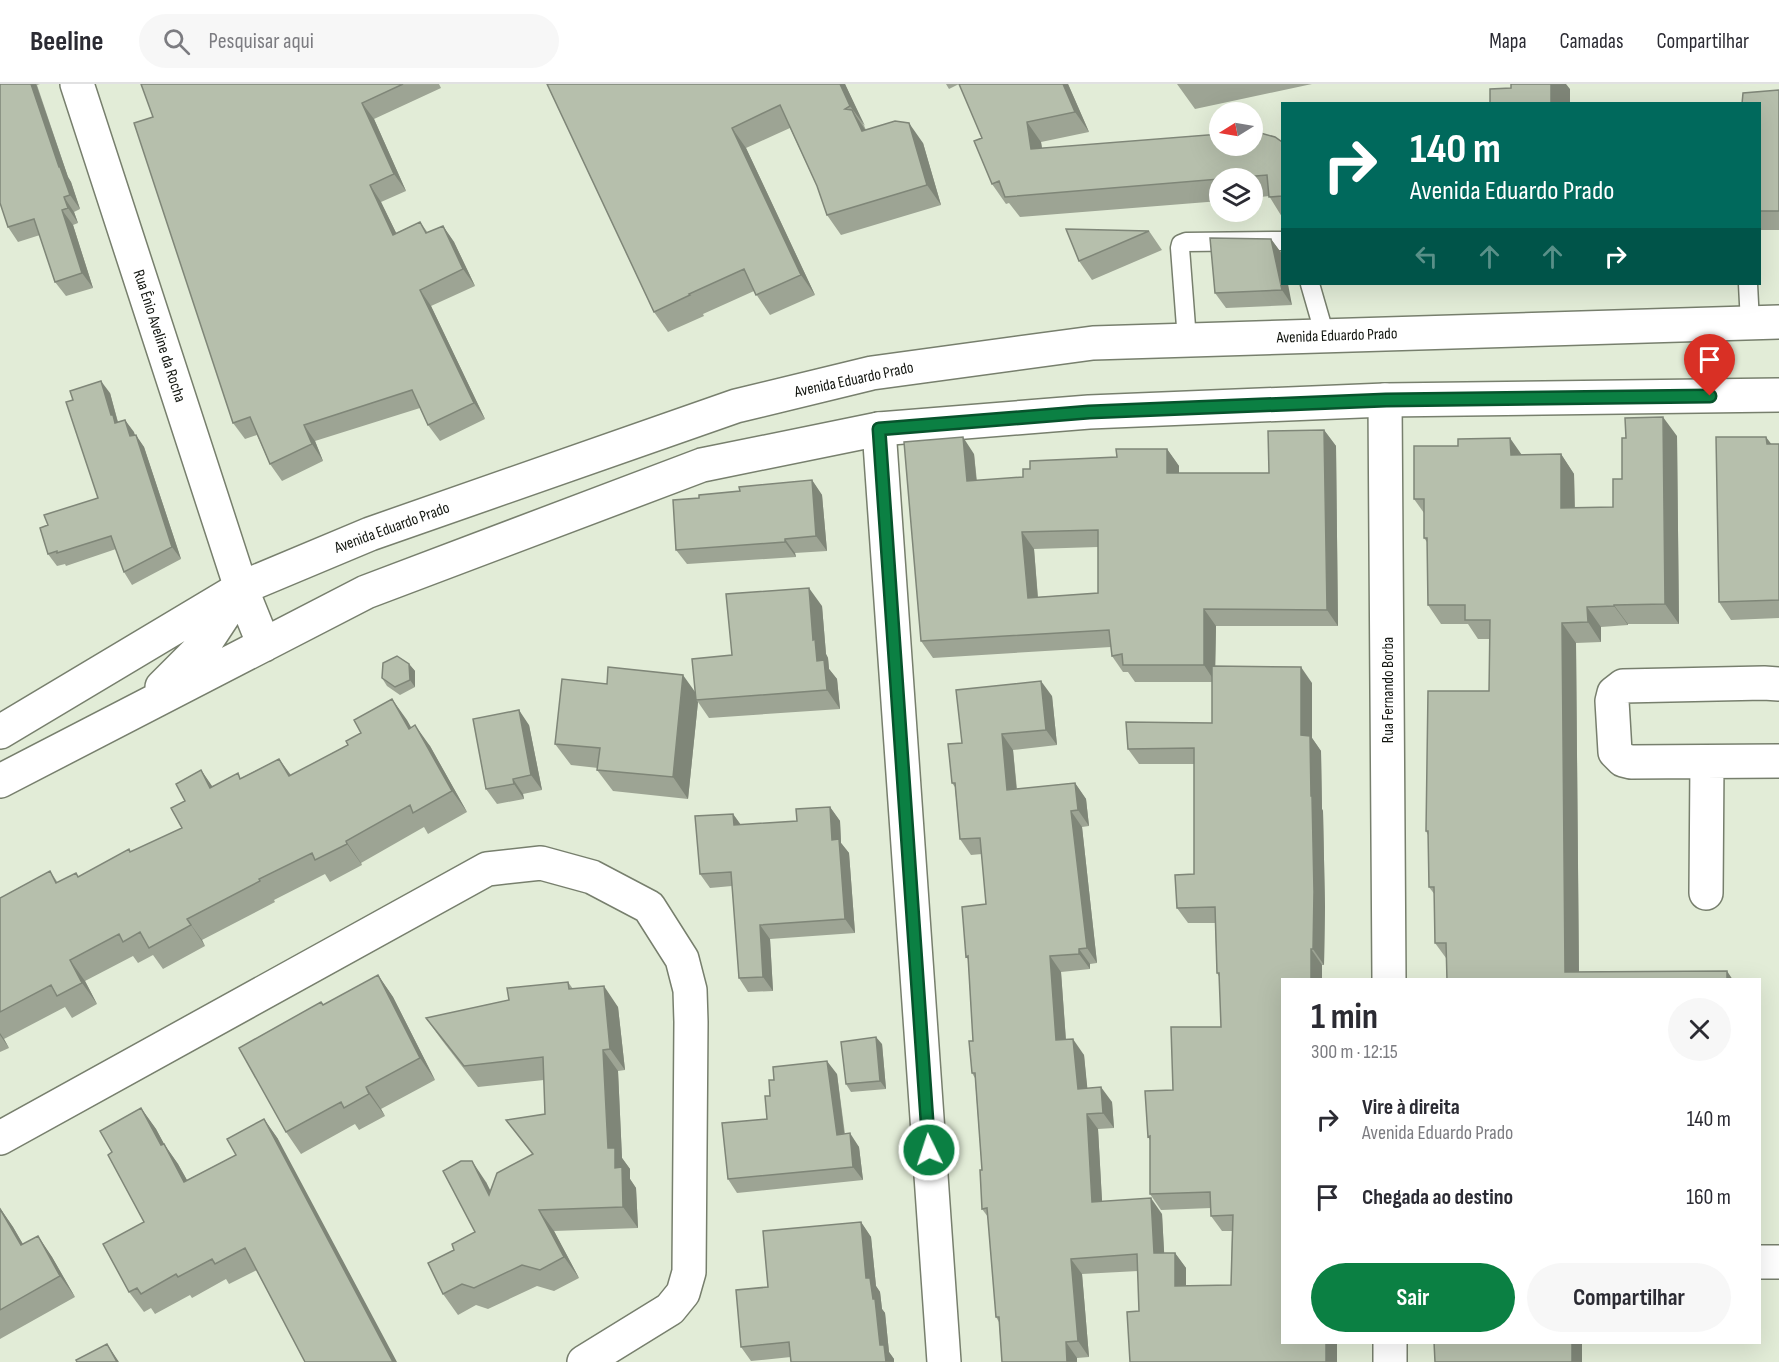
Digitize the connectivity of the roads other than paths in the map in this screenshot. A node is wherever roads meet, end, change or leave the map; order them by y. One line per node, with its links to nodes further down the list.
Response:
1 (76, 84): 11 (main road, Rua Ênio Aveline da Rocha)
2 (1281, 242): 7 (lane)
3 (1310, 285): 6 (lane)
4 (1748, 285): 5 (lane)
5 (1764, 322): 6 (main road, Avenida Eduardo Prado)
6 (1325, 336): 7 (main road, Avenida Eduardo Prado)
7 (1187, 340): 11 (main road, Avenida Eduardo Prado)
8 (1779, 395): 9 (main road)
9 (1386, 400): 10 (main road); 20 (main road, Rua Fernando Borba)
10 (879, 429): 12 (main road); 26 (main road)
11 (242, 588): 12 (main road, Rua Ênio Aveline da Rocha); 14 (main road); 15 (main road, Avenida Eduardo Prado)
12 (264, 645): 14 (main road)
13 (1779, 684): 17 (main road)
14 (131, 714): 18 (main road)
15 (0, 732)
16 (1779, 761): 17 (main road)
17 (1707, 762): 19 (main road)
18 (0, 781)
19 (1706, 893)
20 (1389, 978)
21 (0, 1138): 25 (main road)
22 (1761, 1262): 23 (main road)
23 (1779, 1262)
24 (1390, 1344): 27 (main road)
25 (584, 1362)
26 (944, 1362)
27 (1390, 1362)

